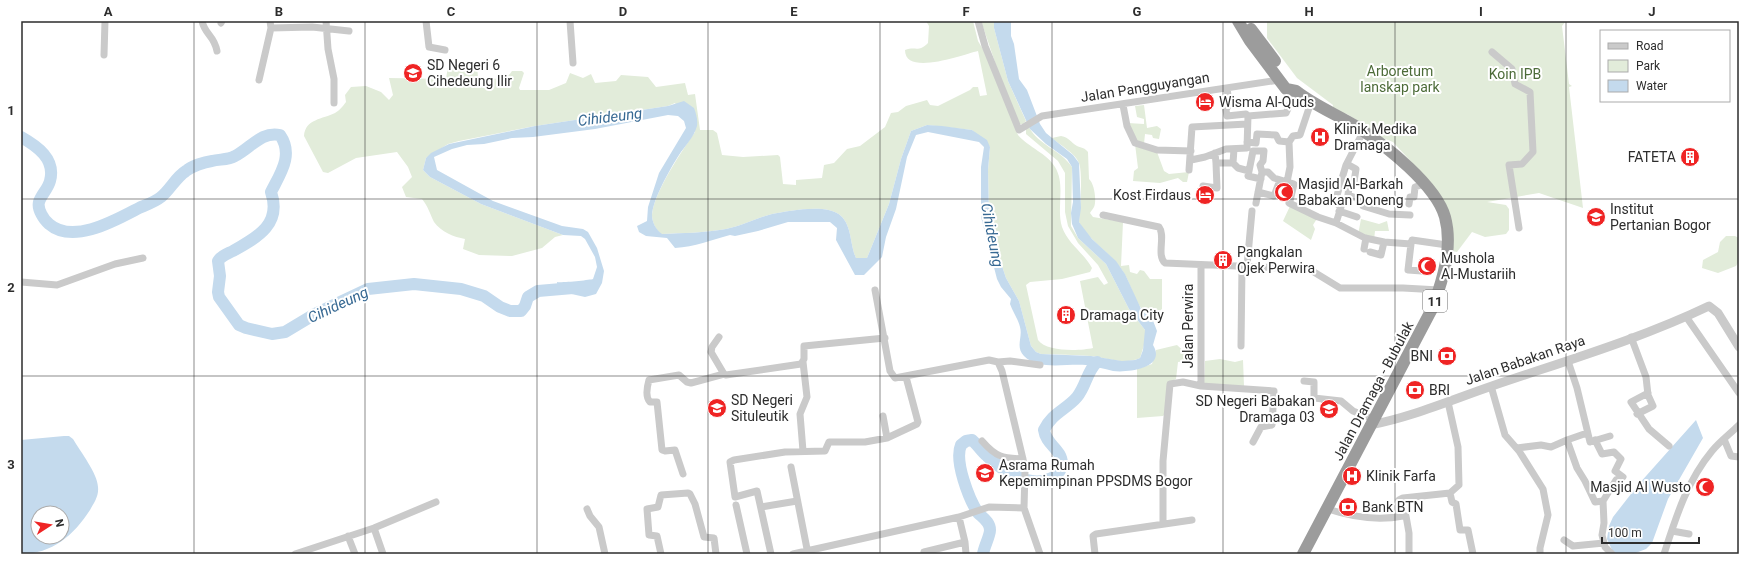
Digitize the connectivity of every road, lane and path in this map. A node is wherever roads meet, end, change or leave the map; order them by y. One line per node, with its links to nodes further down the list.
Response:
1 (105, 21): 15 (street)
2 (202, 21): 13 (street)
3 (326, 21): 10 (street)
4 (426, 21): 12 (street)
5 (570, 21): 16 (street)
6 (978, 21): 23 (street, Jalan Pangguyangan)
7 (1238, 21): 18 (highway, 11)
8 (1242, 21): 20 (highway, 11)
9 (271, 25): 10 (street); 17 (street)
10 (326, 29): 11 (street); 22 (street)
11 (349, 31)
12 (445, 50)
13 (217, 51)
14 (1492, 52): 51 (street)
15 (104, 55)
16 (573, 63)
17 (259, 80)
18 (1279, 80): 19 (street, Jalan Pangguyangan); 20 (highway, 11)
19 (1227, 88): 23 (street, Jalan Pangguyangan); 24 (street)
20 (1297, 92): 21 (highway, Jalan Dramaga - Bubulak / 11); 24 (street)
21 (1311, 102): 26 (highway, Jalan Dramaga - Bubulak / 11); 28 (street)
22 (334, 103)
23 (1123, 104): 30 (street)
24 (1248, 116): 25 (street)
25 (1247, 124): 27 (street); 30 (street)
26 (1363, 132): 35 (street); 40 (highway, Jalan Dramaga - Bubulak / 11)
27 (1247, 142): 28 (street); 29 (street)
28 (1290, 142): 39 (street)
29 (1234, 149): 31 (street); 34 (street)
30 (1191, 151): 32 (street)
31 (1215, 153): 32 (street); 33 (street)
32 (1191, 160): 36 (street)
33 (1216, 163): 34 (street); 41 (street)
34 (1233, 164): 37 (street)
35 (1347, 164): 46 (street); 47 (street)
36 (1189, 170)
37 (1249, 171): 38 (street); 38 (street)
38 (1262, 175): 39 (street); 42 (street)
39 (1283, 181): 42 (street); 50 (street)
40 (1424, 184): 44 (street); 55 (highway, Jalan Dramaga - Bubulak / 11)
41 (1203, 186)
42 (1258, 192): 43 (street)
43 (1256, 203)
44 (1409, 204)
45 (1252, 211): 58 (street)
46 (1340, 211): 49 (street); 50 (street)
47 (1410, 214)
48 (1103, 215): 57 (street, Jalan Perwira)
49 (1357, 217)
50 (1336, 223): 52 (street)
51 (1519, 228)
52 (1366, 238): 53 (street); 53 (street)
53 (1384, 242): 54 (street)
54 (1411, 244): 55 (street); 59 (street)
55 (1447, 245): 62 (highway, Jalan Dramaga - Bubulak / 11)
56 (143, 258): 60 (street)
57 (1201, 265): 58 (street, Jalan Perwira); 76 (street, Jalan Perwira)
58 (1244, 266): 62 (street, Jalan Perwira); 67 (street)
59 (1422, 271)
60 (21, 282)
61 (875, 290): 66 (street)
62 (1439, 290): 83 (highway, Jalan Dramaga - Bubulak / 11)
63 (1687, 318): 65 (street, Jalan Babakan Raya); 68 (street, Jalan Babakan Raya); 79 (street)
64 (719, 337): 73 (street)
65 (1631, 337): 69 (street, Jalan Babakan Raya); 78 (street)
66 (885, 338): 70 (street); 74 (street)
67 (1241, 346)
68 (1739, 347)
69 (1568, 361): 77 (street, Jalan Babakan Raya); 85 (street)
70 (803, 362): 73 (street); 95 (street)
71 (998, 362): 72 (street); 74 (street); 97 (street)
72 (1040, 364)
73 (724, 374): 99 (street)
74 (906, 377): 87 (street)
75 (1304, 381): 83 (street)
76 (1201, 386): 92 (street); 112 (street)
77 (1491, 386): 80 (street, Jalan Babakan Raya); 94 (street)
78 (1648, 393): 81 (street); 81 (street)
79 (1739, 393)
80 (1448, 402): 83 (street, Jalan Babakan Raya); 100 (street)
81 (1637, 414): 93 (street)
82 (883, 416): 87 (street)
83 (1372, 422): 108 (highway, Jalan Dramaga - Bubulak / 11)
84 (1739, 425): 88 (street)
85 (1587, 433): 89 (street); 90 (street)
86 (1610, 436): 90 (street)
87 (887, 438): 95 (street)
88 (1724, 439): 96 (street); 114 (street)
89 (1567, 440): 94 (street); 103 (street)
90 (1595, 440): 103 (street)
91 (982, 441): 97 (street)
92 (1253, 442)
93 (1669, 446)
94 (1517, 448): 137 (street)
95 (803, 451): 105 (street)
96 (1739, 457)
97 (1024, 459): 106 (street)
98 (792, 467): 101 (street)
99 (683, 474)
100 (1450, 492): 109 (street); 136 (street)
101 (797, 501): 105 (street); 120 (street)
102 (436, 502): 113 (street)
103 (1603, 502): 119 (street)
104 (736, 505): 128 (street)
105 (761, 508): 129 (street)
106 (1024, 508): 110 (street); 132 (street)
107 (587, 509): 125 (street)
108 (1328, 509): 109 (street); 134 (highway, Jalan Dramaga - Bubulak / 11)
109 (1403, 516): 135 (street)
110 (959, 517): 118 (street); 120 (street)
111 (1192, 520): 112 (street)
112 (1163, 524): 133 (street)
113 (374, 528): 116 (street); 124 (street)
114 (1672, 531): 115 (street); 139 (street)
115 (1689, 534)
116 (348, 536): 122 (street); 123 (street)
117 (1564, 540): 119 (street)
118 (965, 542): 121 (street); 131 (street)
119 (1604, 543): 138 (street)
120 (808, 552): 130 (street)
121 (924, 552)
122 (296, 554)
123 (355, 554)
124 (384, 554)
125 (605, 554)
126 (661, 554): 127 (street)
127 (716, 554)
128 (746, 554)
129 (771, 554)
130 (793, 554)
131 (966, 554)
132 (1040, 554)
133 (1095, 554)
134 (1303, 554)
135 (1409, 554)
136 (1473, 554)
137 (1540, 554)
138 (1612, 554)
139 (1664, 554)

